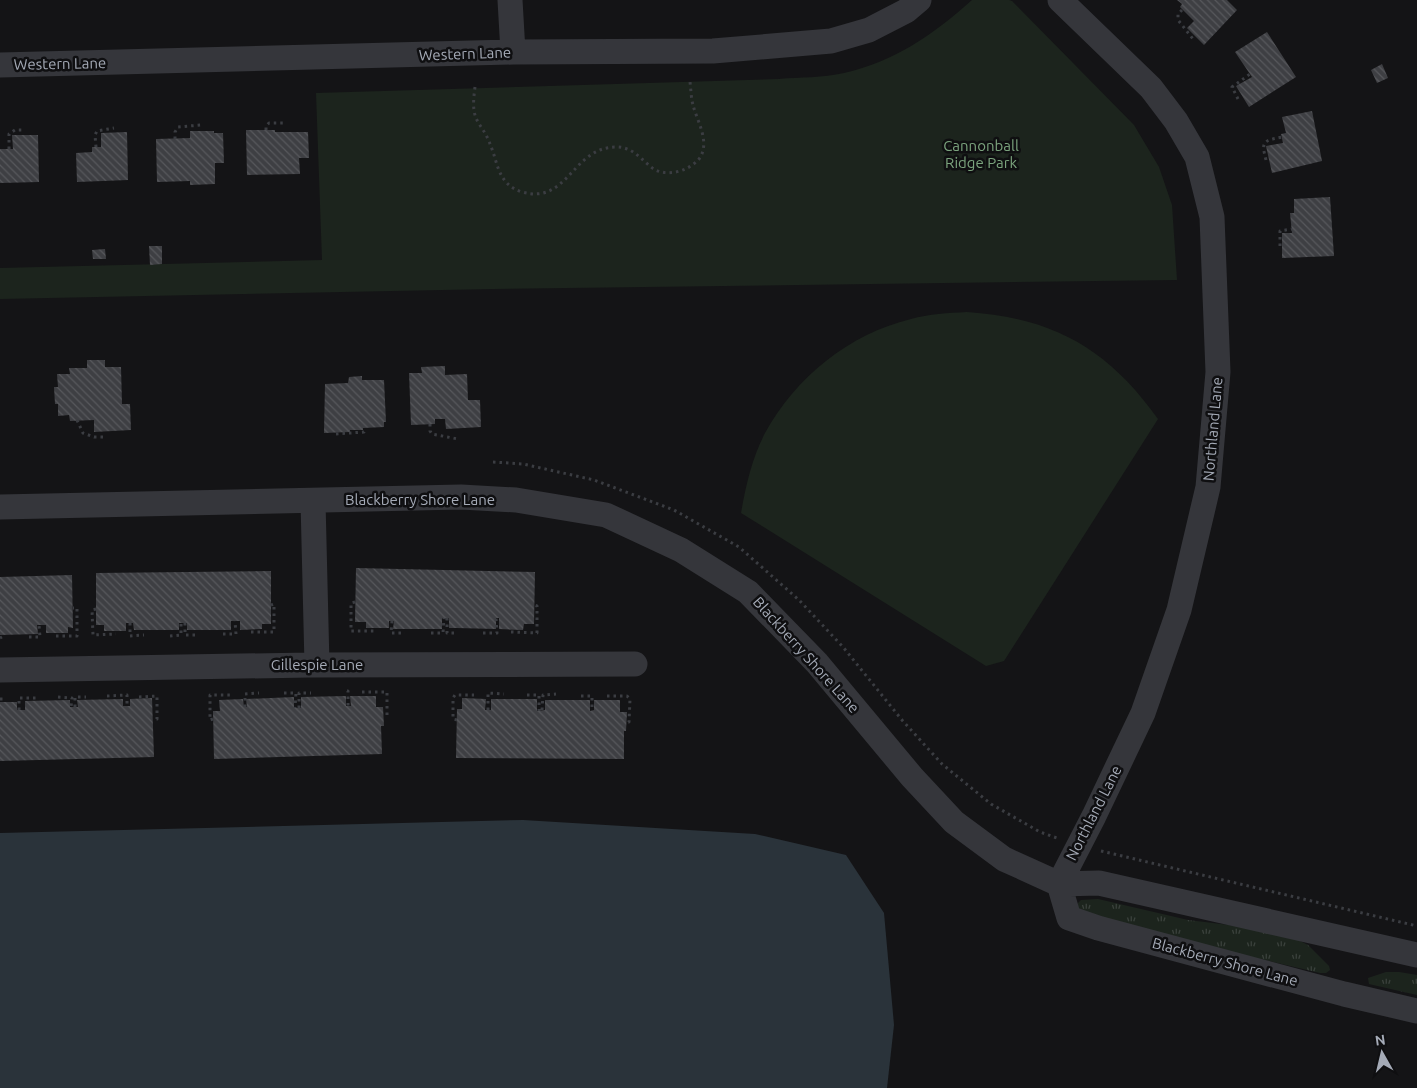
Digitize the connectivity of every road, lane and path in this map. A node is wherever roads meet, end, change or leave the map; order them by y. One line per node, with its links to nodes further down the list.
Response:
1 (510, 0): 6 (street)
2 (919, 0): 6 (street, Western Lane)
3 (1060, 0): 88 (street, Northland Lane)
4 (1182, 10): 5 (path)
5 (1193, 38)
6 (513, 52): 7 (street, Western Lane)
7 (0, 65)
8 (1250, 74): 11 (path)
9 (690, 82): 10 (path)
10 (475, 87)
11 (1238, 99)
12 (285, 123): 16 (path)
13 (201, 125): 18 (path)
14 (114, 128): 19 (path)
15 (25, 130): 20 (path)
16 (266, 130)
17 (1282, 137): 21 (path)
18 (175, 139)
19 (96, 147)
20 (9, 149)
21 (1266, 160)
22 (1292, 229): 23 (path)
23 (1280, 246)
24 (77, 420): 28 (path)
25 (430, 424): 29 (path)
26 (366, 428): 27 (path)
27 (336, 434)
28 (107, 437)
29 (458, 439)
30 (494, 462): 88 (path)
31 (313, 501): 32 (street, Blackberry Shore Lane); 58 (street); 89 (street, Blackberry Shore Lane)
32 (0, 507)
33 (355, 602): 43 (path)
34 (271, 605): 44 (path)
35 (534, 606): 46 (path)
36 (73, 608): 54 (path)
37 (96, 609): 50 (path)
38 (496, 618): 49 (path)
39 (235, 621): 51 (path)
40 (392, 621): 47 (path)
41 (130, 623): 52 (path)
42 (39, 626): 56 (path)
43 (376, 631)
44 (252, 632)
45 (431, 632): 48 (path)
46 (511, 632)
47 (405, 633)
48 (457, 633)
49 (483, 633)
50 (116, 634)
51 (223, 634)
52 (144, 635)
53 (197, 635): 55 (path)
54 (56, 636)
55 (170, 636)
56 (29, 637)
57 (635, 664): 58 (street, Gillespie Lane)
58 (317, 665): 59 (street, Gillespie Lane)
59 (0, 670)
60 (342, 691): 78 (path)
61 (362, 692): 83 (path)
62 (284, 693): 63 (path)
63 (311, 693)
64 (259, 694): 79 (path)
65 (504, 694): 81 (path)
66 (556, 694): 69 (path)
67 (231, 695): 85 (path)
68 (474, 695): 86 (path)
69 (527, 695)
70 (107, 696): 77 (path)
71 (581, 696): 82 (path)
72 (606, 696): 87 (path)
73 (86, 697): 76 (path)
74 (139, 697): 84 (path)
75 (36, 698): 80 (path)
76 (58, 698)
77 (127, 706)
78 (348, 706)
79 (245, 708)
80 (19, 710)
81 (488, 710)
82 (592, 710)
83 (384, 716)
84 (153, 719)
85 (213, 719)
86 (457, 720)
87 (626, 722)
88 (1079, 846): 89 (street, Northland Lane); 90 (path)
89 (1059, 884): 91 (street, Blackberry Shore Lane); 92 (street, Blackberry Shore Lane)
90 (1417, 926)
91 (1417, 955)
92 (1417, 1011)

